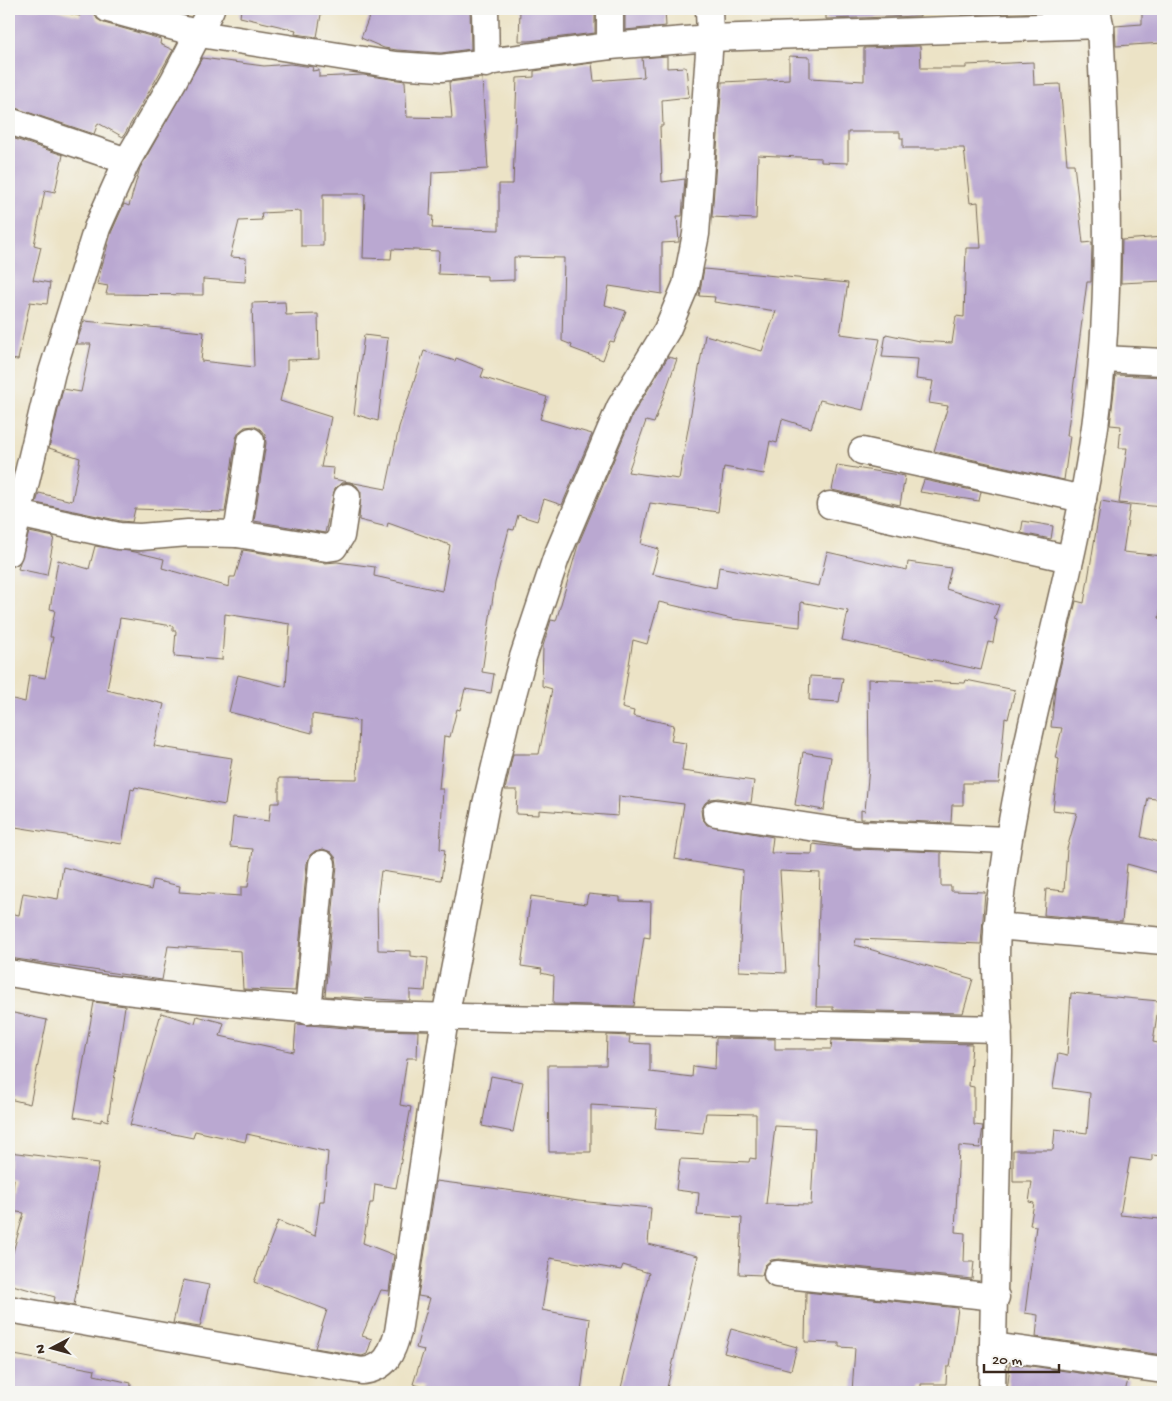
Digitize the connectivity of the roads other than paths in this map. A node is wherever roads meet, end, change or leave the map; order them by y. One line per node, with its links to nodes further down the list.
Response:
1 (108, 9): 7 (street)
2 (212, 9): 7 (street)
3 (484, 9): 10 (street)
4 (610, 9): 9 (street)
5 (709, 9): 8 (street)
6 (1099, 17): 8 (street); 13 (street)
7 (200, 34): 10 (street); 12 (street)
8 (710, 38): 9 (street); 31 (street)
9 (610, 46): 10 (street)
10 (486, 64)
11 (9, 121): 12 (street)
12 (127, 161): 20 (street)
13 (1103, 360): 14 (street); 18 (street)
14 (1163, 362)
15 (251, 442): 21 (street)
16 (862, 451): 18 (street)
17 (347, 497): 21 (street)
18 (1083, 499): 23 (street)
19 (830, 505): 23 (street)
20 (18, 514): 21 (street); 22 (street)
21 (237, 534)
22 (9, 553)
23 (1070, 558): 25 (street)
24 (716, 813): 25 (street)
25 (1008, 840): 27 (street)
26 (322, 864): 30 (street)
27 (997, 926): 28 (street); 32 (street)
28 (1163, 942)
29 (9, 973): 30 (street)
30 (308, 1011): 31 (street)
31 (445, 1018): 32 (street); 35 (street)
32 (999, 1029): 34 (street)
33 (777, 1274): 34 (street)
34 (996, 1298): 36 (street)
35 (9, 1309)
36 (993, 1346): 37 (street); 38 (street)
37 (1163, 1370)
38 (992, 1392)

